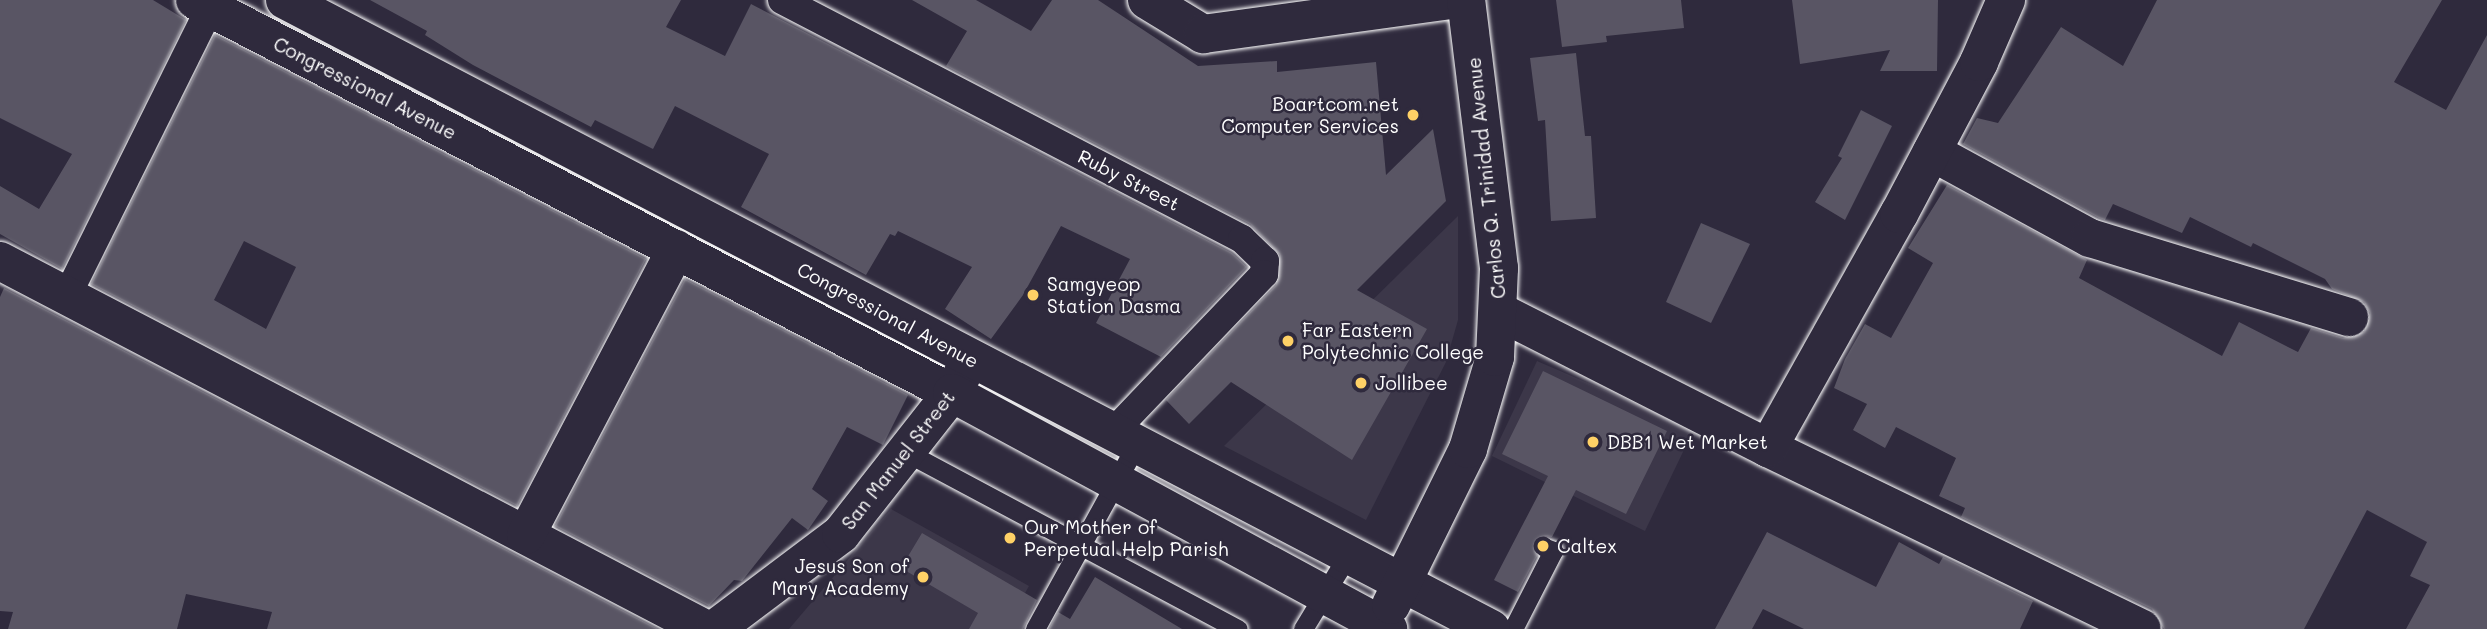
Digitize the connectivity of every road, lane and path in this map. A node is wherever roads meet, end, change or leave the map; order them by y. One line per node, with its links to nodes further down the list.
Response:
1 (285, 0): 14 (street, Congressional Avenue)
2 (782, 0): 16 (street, Ruby Street)
3 (1147, 0): 4 (street)
4 (1451, 0)
5 (1466, 0): 12 (street, Carlos Q. Trinidad Avenue)
6 (2006, 0): 8 (street)
7 (203, 4): 9 (street, Congressional Avenue); 11 (street)
8 (1932, 152): 13 (street); 17 (street)
9 (676, 249): 15 (street, Congressional Avenue); 20 (street)
10 (0, 261): 11 (street)
11 (67, 296): 20 (street)
12 (1500, 312): 17 (street); 24 (street, Carlos Q. Trinidad Avenue)
13 (2349, 317)
14 (971, 359): 15 (street, San Manuel Street); 16 (street, Congressional Avenue)
15 (952, 393): 18 (street, San Manuel Street); 19 (street, Congressional Avenue)
16 (1125, 438): 19 (lane); 23 (street, Congressional Avenue)
17 (1768, 448): 34 (street)
18 (906, 452): 21 (lane); 28 (street, San Manuel Street)
19 (1116, 482): 21 (lane); 25 (street, Congressional Avenue)
20 (526, 535): 27 (street)
21 (1081, 547): 29 (lane); 30 (lane)
22 (1546, 548): 33 (lane)
23 (1348, 555): 24 (street, Congressional Avenue); 25 (lane)
24 (1402, 583): 26 (street, Carlos Q. Trinidad Avenue); 32 (street, Congressional Avenue)
25 (1324, 594): 26 (street, Congressional Avenue); 31 (lane)
26 (1384, 627)
27 (705, 629)
28 (715, 629)
29 (1035, 629)
30 (1238, 629)
31 (1303, 629)
32 (1492, 629)
33 (1513, 629)
34 (2142, 629)

